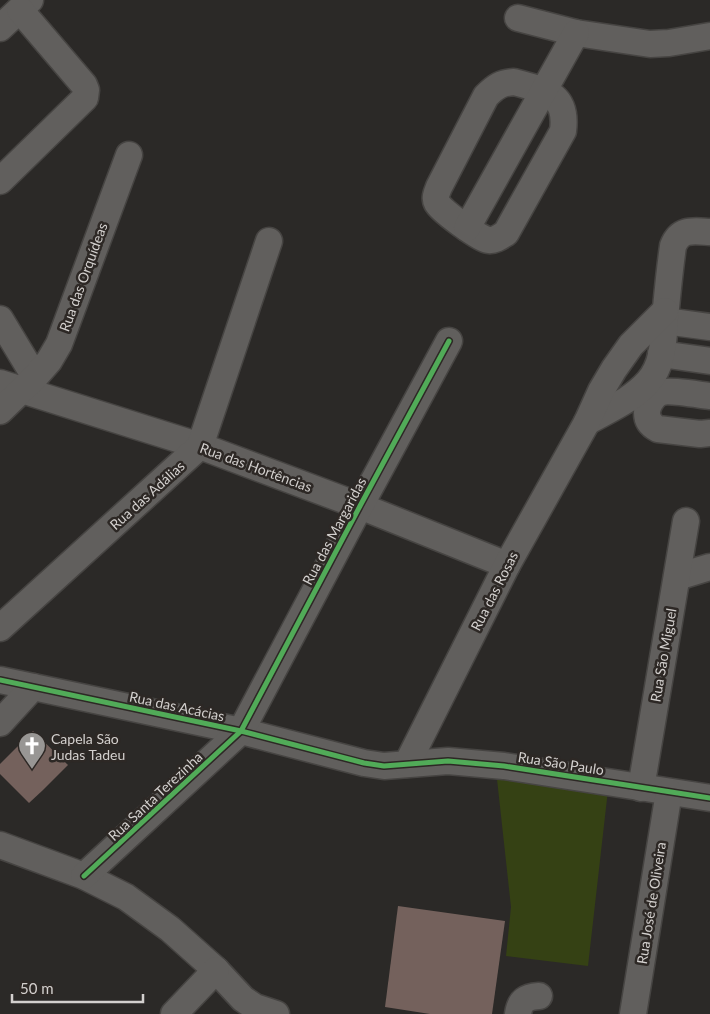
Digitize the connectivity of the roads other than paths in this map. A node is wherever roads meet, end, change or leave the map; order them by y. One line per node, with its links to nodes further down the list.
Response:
1 (25, 5): 3 (street); 8 (street)
2 (518, 18): 4 (street)
3 (0, 28)
4 (576, 33): 5 (street); 6 (street)
5 (710, 36)
6 (544, 90): 9 (street); 9 (street); 9 (street)
7 (129, 155): 18 (street, Rua das Orquídeas)
8 (0, 181)
9 (467, 228)
10 (710, 232): 12 (street)
11 (269, 242): 23 (street, Rua das Adálias)
12 (665, 316): 14 (street); 16 (street); 21 (street, Rua das Rosas)
13 (0, 319): 18 (street)
14 (710, 327)
15 (449, 341): 24 (street, Rua das Margaridas)
16 (661, 354): 17 (street); 21 (street)
17 (710, 361)
18 (19, 384): 20 (street, Rua das Orquídeas); 23 (street, Rua das Hortências)
19 (710, 396): 22 (street)
20 (0, 411)
21 (587, 422): 26 (street, Rua das Rosas)
22 (710, 432)
23 (200, 446): 24 (street, Rua das Hortências); 29 (street, Rua das Adálias)
24 (360, 506): 26 (street, Rua das Hortências); 33 (street, Rua das Margaridas)
25 (686, 521): 28 (street, Rua São Miguel)
26 (507, 565): 34 (street, Rua das Rosas)
27 (710, 567): 28 (street)
28 (677, 577): 35 (street, Rua São Miguel)
29 (0, 628)
30 (0, 680): 31 (street, Rua das Acácias)
31 (33, 687): 32 (street); 33 (street, Rua das Acácias)
32 (0, 723)
33 (241, 731): 34 (street, Rua das Acácias); 39 (street, Rua Santa Terezinha)
34 (407, 764): 35 (street, Rua São Paulo)
35 (641, 788): 36 (street, Rua São Paulo)
36 (670, 792): 37 (street, Rua São Paulo); 45 (street, Rua José de Oliveira)
37 (710, 798)
38 (0, 845): 39 (street)
39 (84, 876): 40 (street)
40 (216, 970): 42 (street); 43 (street)
41 (539, 996): 44 (street)
42 (174, 1014)
43 (276, 1014)
44 (518, 1014)
45 (632, 1014)

